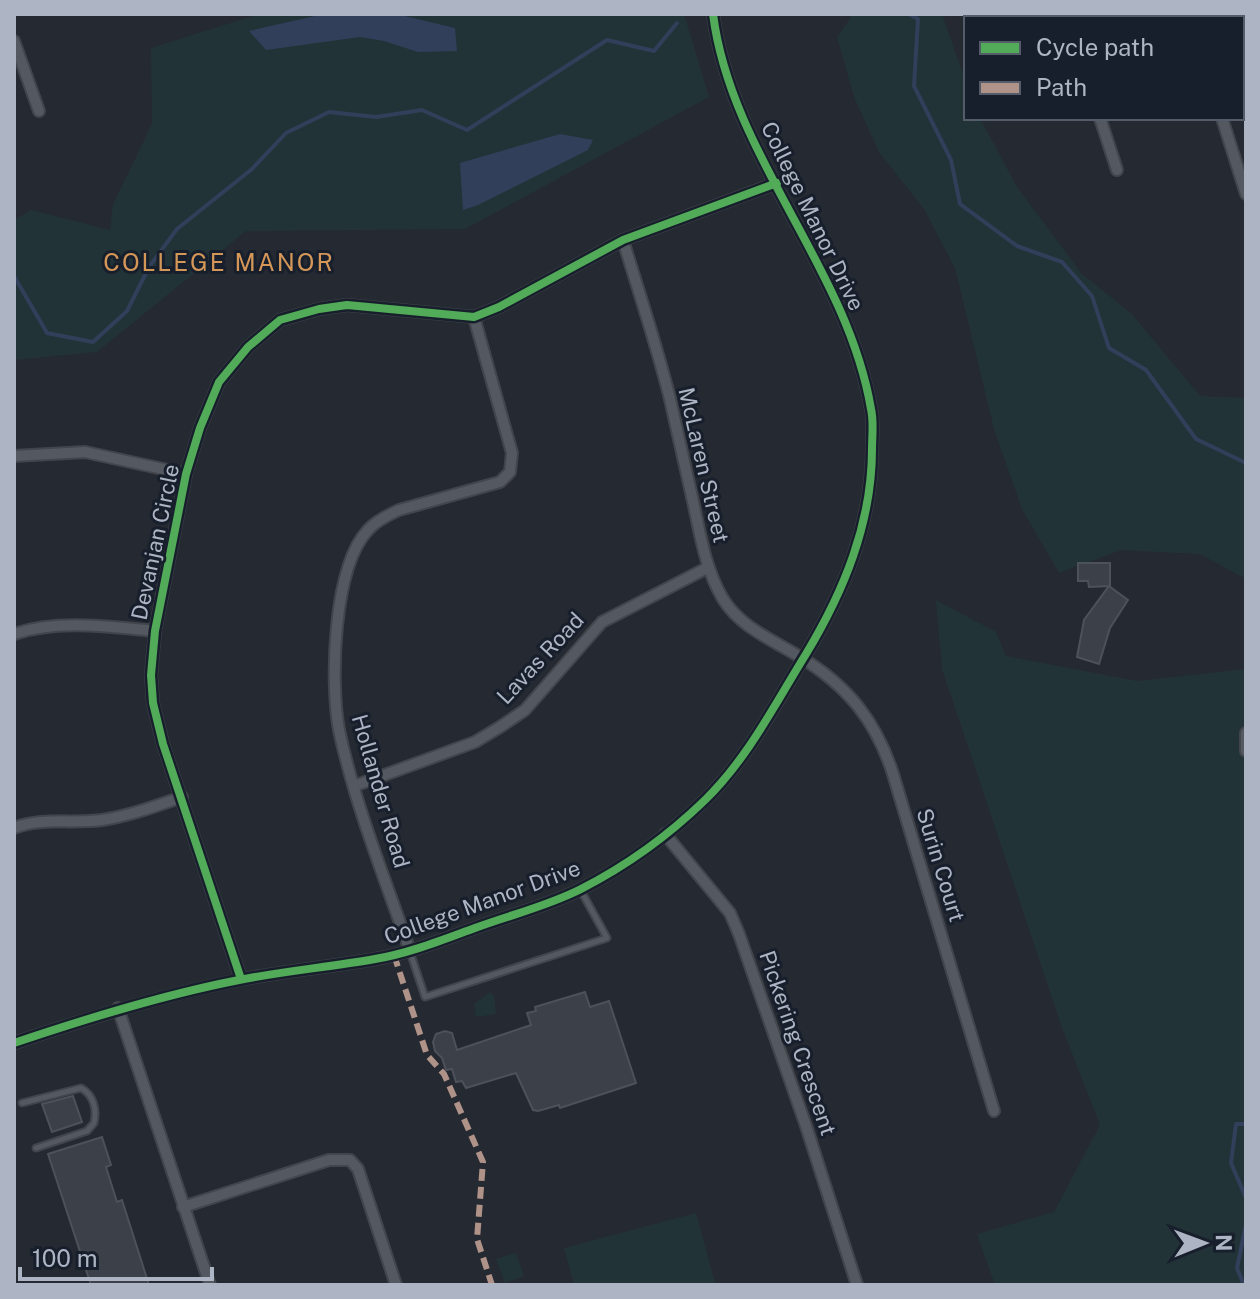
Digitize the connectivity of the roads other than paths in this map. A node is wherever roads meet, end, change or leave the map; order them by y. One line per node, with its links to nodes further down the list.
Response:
1 (713, 14): 7 (street, College Manor Drive)
2 (14, 41): 3 (street)
3 (39, 111)
4 (1101, 120): 6 (street)
5 (1223, 120): 8 (street)
6 (1117, 170)
7 (777, 183): 9 (street, Devanjan Circle); 16 (street, College Manor Drive)
8 (1246, 194)
9 (623, 240): 10 (street, Devanjan Circle); 13 (street, McLaren Street)
10 (474, 317): 12 (street, Devanjan Circle); 19 (street, Hollander Road)
11 (14, 456): 12 (street)
12 (186, 474): 14 (street, Devanjan Circle)
13 (707, 568): 16 (street, McLaren Street); 19 (street, Lavas Road)
14 (155, 631): 15 (street); 20 (street, Devanjan Circle)
15 (14, 634)
16 (803, 658): 22 (street, College Manor Drive); 29 (street, Surin Court)
17 (1246, 733): 18 (street)
18 (1246, 751)
19 (354, 786): 24 (street, Hollander Road)
20 (182, 797): 21 (street); 25 (street, Devanjan Circle)
21 (14, 828)
22 (665, 834): 23 (street, College Manor Drive); 34 (street, Pickering Crescent)
23 (580, 889): 24 (street, College Manor Drive); 24 (lane)
24 (410, 951): 25 (street, College Manor Drive)
25 (241, 979): 26 (street, College Manor Drive)
26 (118, 1008): 27 (street, College Manor Drive); 31 (street)
27 (14, 1043)
28 (22, 1103): 30 (lane)
29 (994, 1111)
30 (36, 1148)
31 (183, 1207): 32 (street); 33 (street)
32 (210, 1285)
33 (396, 1285)
34 (857, 1285)

